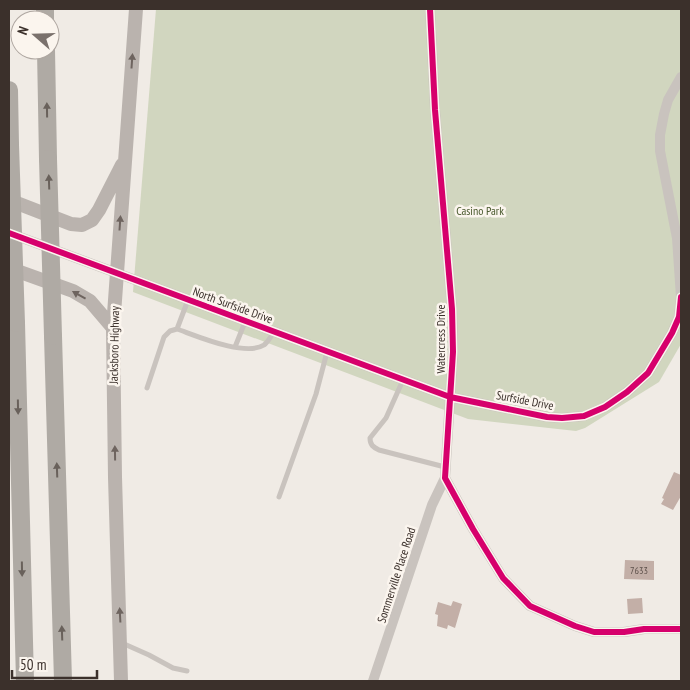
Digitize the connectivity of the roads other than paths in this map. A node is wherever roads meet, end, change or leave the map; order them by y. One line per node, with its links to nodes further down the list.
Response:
1 (136, 9): 7 (main road, Jacksboro Highway, one-way to 1)
2 (430, 9): 22 (street, Watercress Drive)
3 (46, 60): 30 (highway, one-way to 3, bridge)
4 (681, 77): 12 (street, Surfside Drive)
5 (9, 90): 6 (highway)
6 (10, 144): 29 (highway, one-way to 29, bridge)
7 (125, 160): 8 (main road); 11 (main road, Jacksboro Highway, one-way to 7)
8 (9, 200)
9 (9, 233): 11 (street, North Surfside Drive)
10 (9, 268): 15 (main road, one-way to 10)
11 (117, 272): 13 (street, North Surfside Drive); 15 (main road, Jacksboro Highway)
12 (681, 297): 22 (street, Surfside Drive)
13 (188, 300): 14 (street, North Surfside Drive); 16 (lane)
14 (245, 322): 17 (street, North Surfside Drive); 18 (lane)
15 (113, 328): 27 (main road, Jacksboro Highway, one-way to 15)
16 (177, 329): 18 (lane); 21 (lane)
17 (274, 332): 18 (lane); 19 (street, North Surfside Drive)
18 (234, 347)
19 (327, 352): 20 (street, North Surfside Drive); 25 (lane)
20 (403, 380): 22 (street, North Surfside Drive); 23 (lane)
21 (147, 388)
22 (450, 397): 23 (street, Watercress Drive)
23 (445, 467): 24 (street, Watercress Drive)
24 (445, 478): 26 (street, Watercress Drive); 32 (street, Sommerville Place Road)
25 (278, 497)
26 (681, 629)
27 (121, 643): 28 (lane); 31 (main road, Jacksboro Highway)
28 (187, 672)
29 (25, 681)
30 (63, 681)
31 (121, 681)
32 (373, 681)

